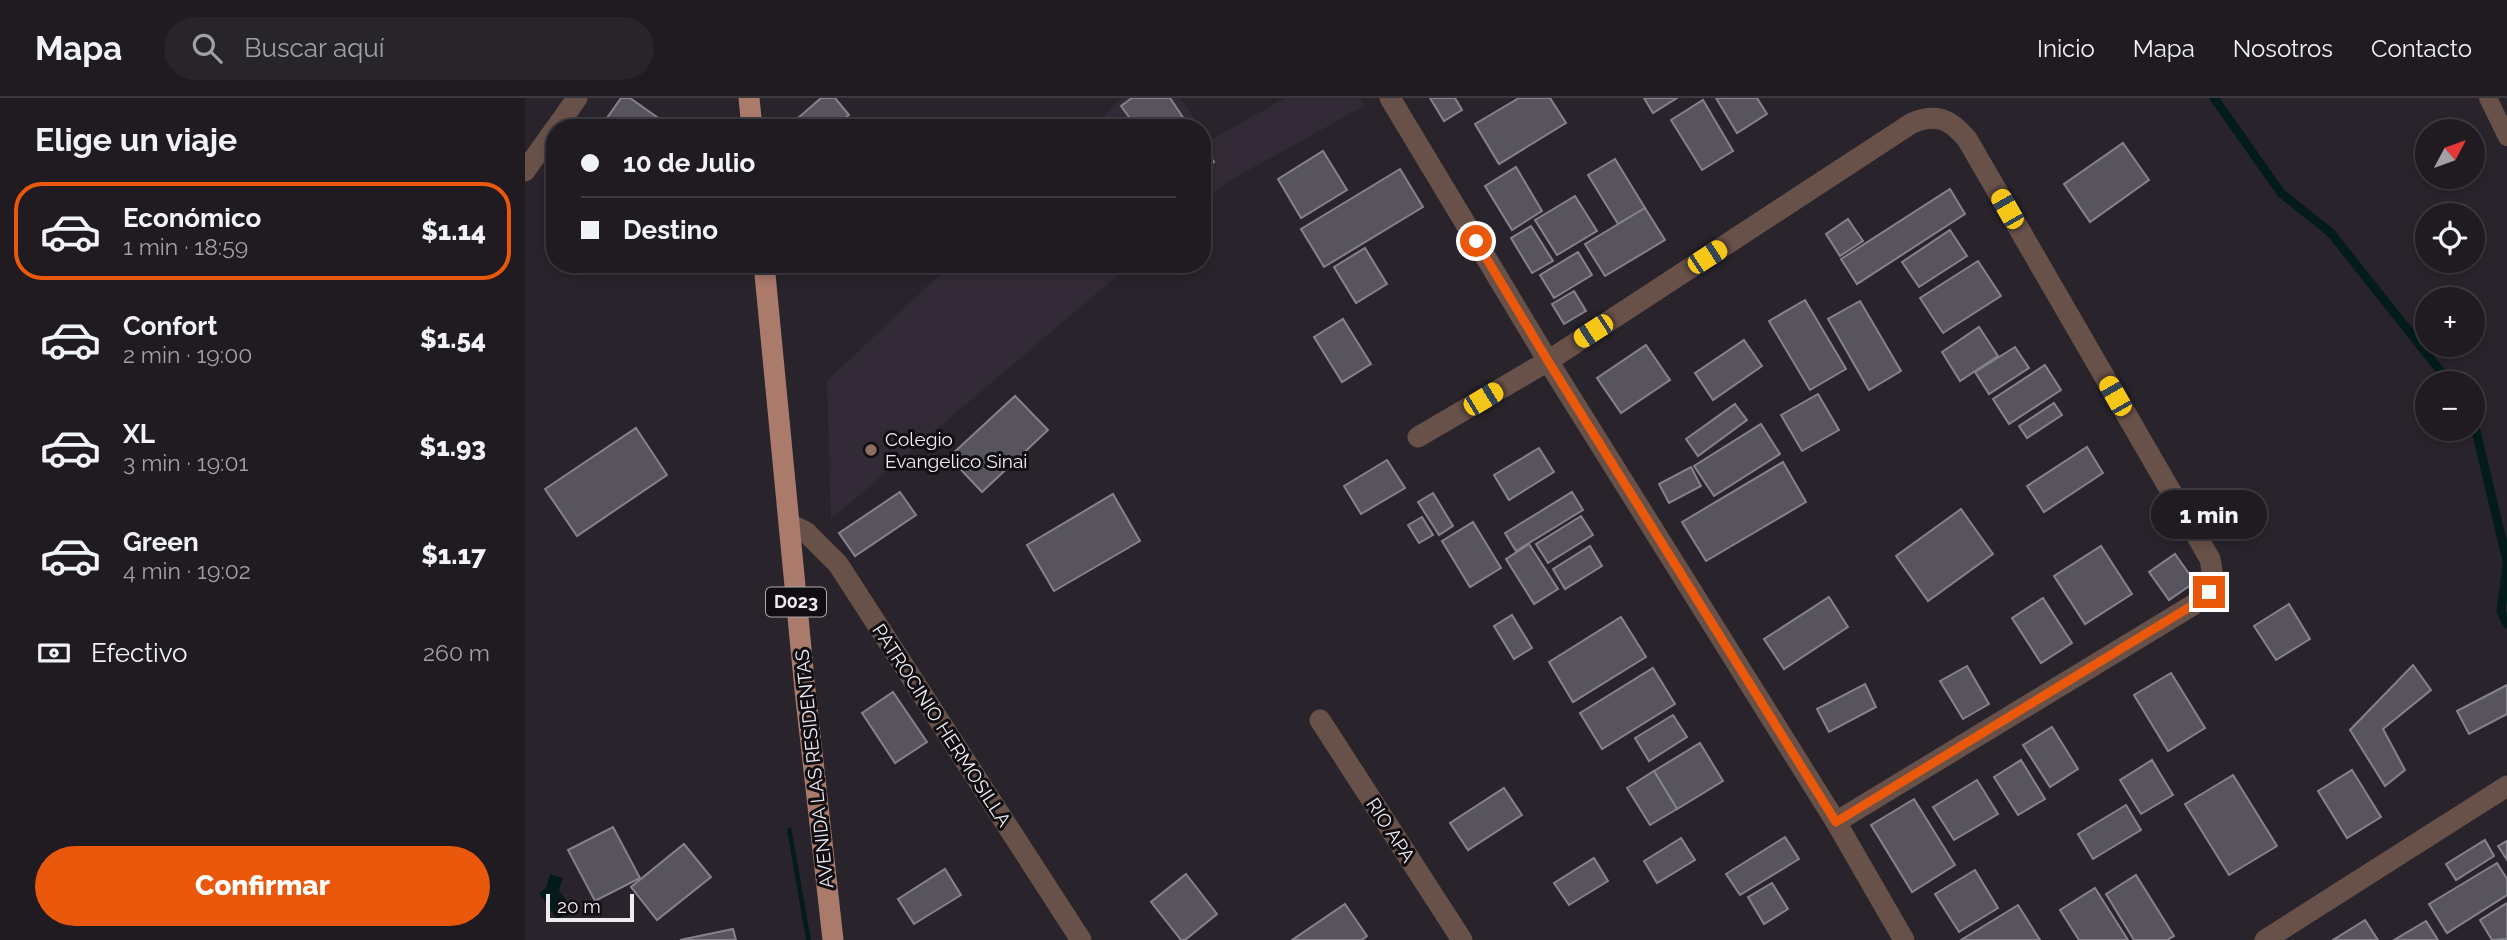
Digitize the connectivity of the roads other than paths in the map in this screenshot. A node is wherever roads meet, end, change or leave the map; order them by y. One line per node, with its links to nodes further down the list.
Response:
1 (577, 98): 5 (street)
2 (749, 98): 6 (main road)
3 (1390, 98): 11 (street)
4 (2489, 98): 7 (lane)
5 (562, 119)
6 (751, 119)
7 (2507, 136)
8 (546, 141): 9 (street)
9 (525, 171)
10 (765, 273): 13 (main road, AVENIDA LAS RESIDENTAS / D023)
11 (1548, 361): 12 (street); 16 (street); 16 (street)
12 (1418, 437)
13 (789, 524): 18 (main road, AVENIDA LAS RESIDENTAS / D023); 19 (street, PATROCINIO HERMOSILLA)
14 (1320, 720): 20 (street, RIO APA)
15 (2507, 786): 21 (street)
16 (1836, 822): 17 (street)
17 (1897, 937)
18 (833, 940)
19 (1081, 940)
20 (1462, 940)
21 (2265, 940)

